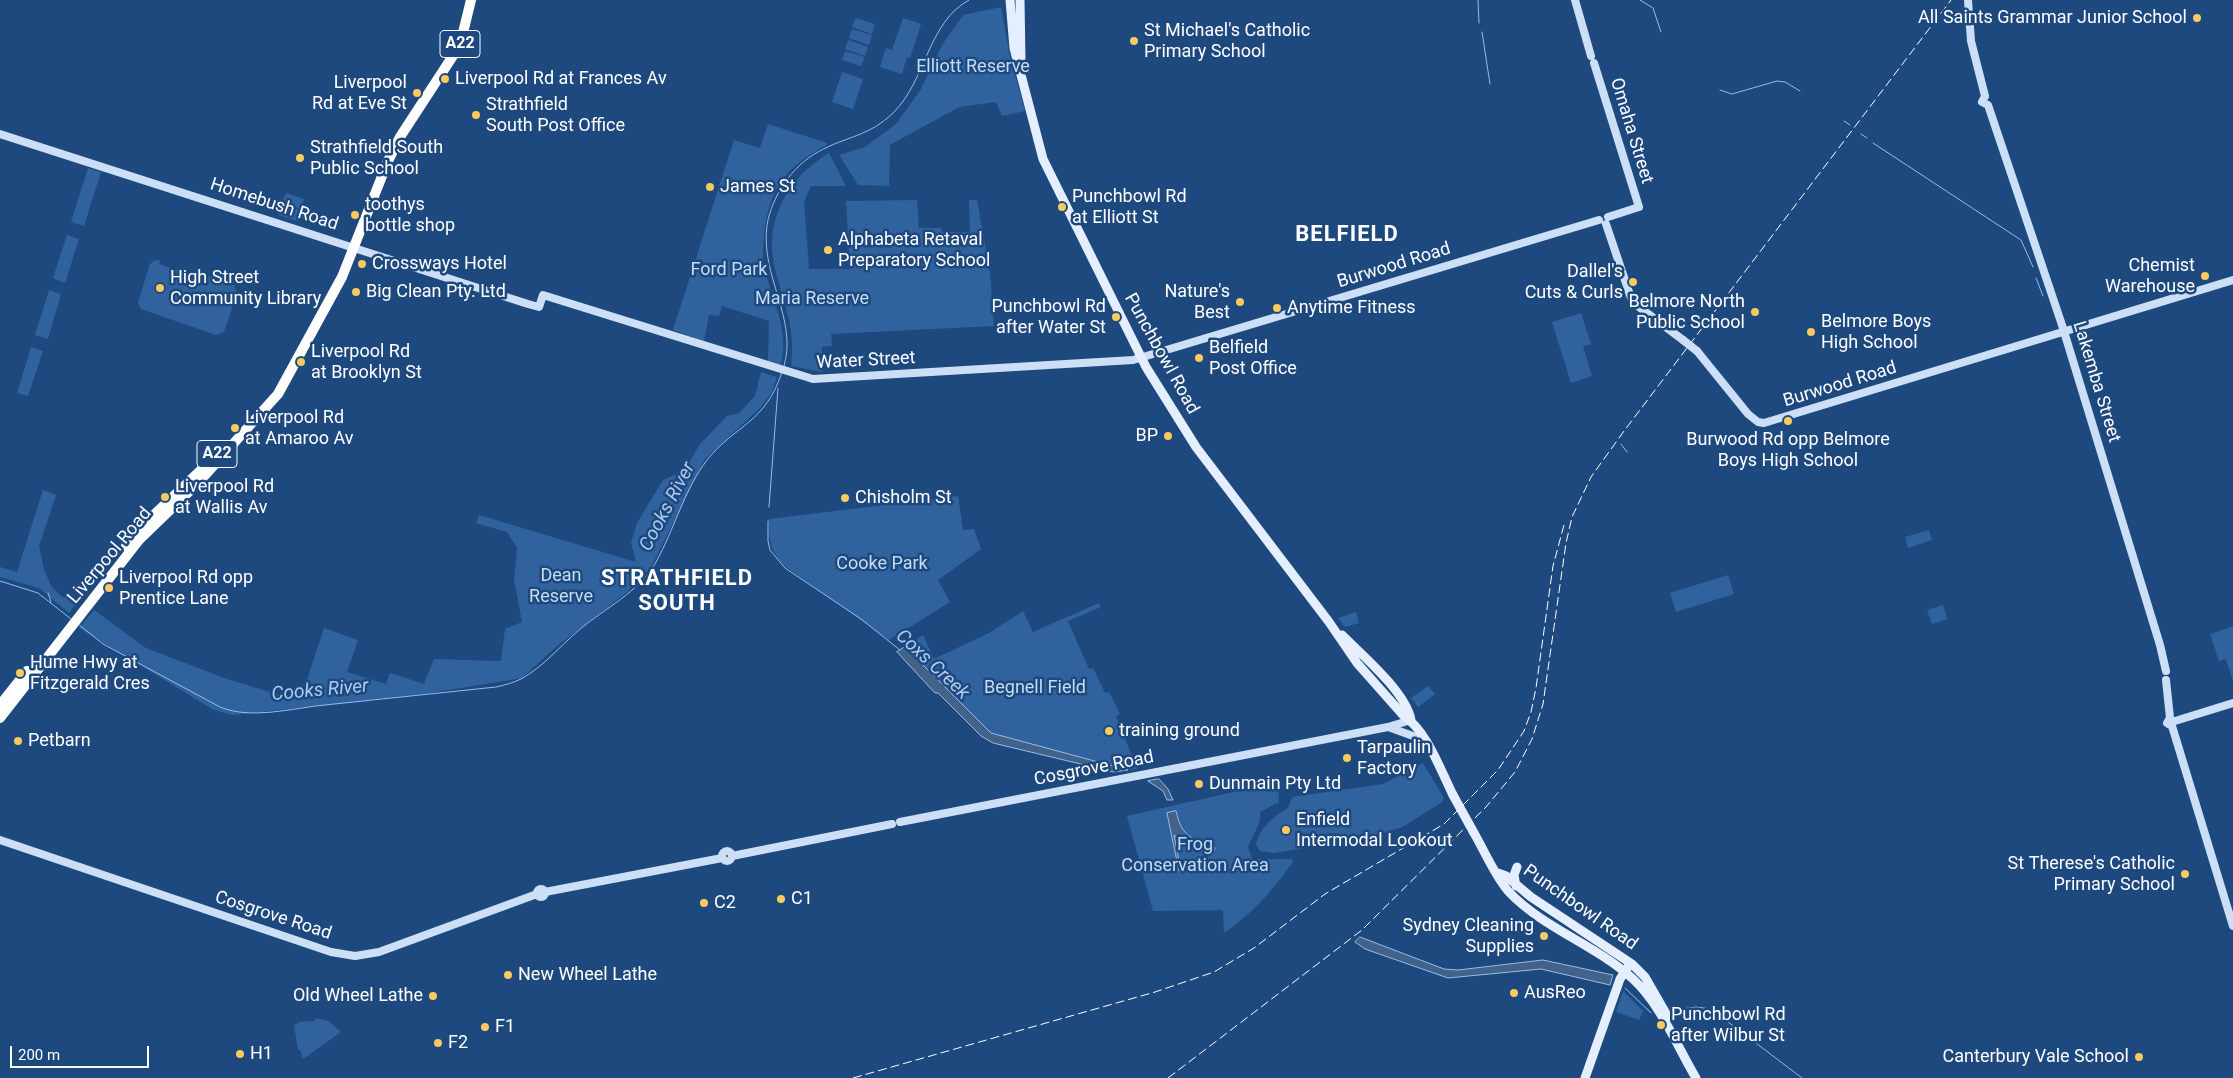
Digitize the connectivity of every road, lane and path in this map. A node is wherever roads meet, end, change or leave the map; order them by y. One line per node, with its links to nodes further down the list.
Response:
1 (465, 0): 10 (highway, Liverpool Road / A22)
2 (471, 0): 10 (highway, Liverpool Road / A22)
3 (1010, 0): 7 (main road, Punchbowl Road)
4 (1020, 0): 7 (main road, Punchbowl Road)
5 (1574, 0): 9 (main road, Omaha Street)
6 (1968, 0): 13 (main road, Lakemba Street)
7 (1022, 71): 14 (main road, Punchbowl Road)
8 (0, 134): 10 (main road, Homebush Road)
9 (1604, 220): 13 (main road, Burwood Road, bridge); 14 (main road, Burwood Road)
10 (352, 246): 12 (main road, Homebush Road); 15 (highway, Liverpool Road / A22)
11 (2233, 280): 13 (main road, Burwood Road)
12 (543, 295): 14 (main road, Water Street)
13 (2064, 332): 20 (main road, Lakemba Street)
14 (1142, 359): 19 (main road, Punchbowl Road)
15 (66, 629): 17 (highway, Liverpool Road / A22); 18 (highway, Liverpool Road / A22)
16 (2233, 702): 20 (main road)
17 (0, 705)
18 (0, 718)
19 (1411, 720): 21 (main road, Cosgrove Road); 22 (main road, Punchbowl Road)
20 (2172, 722): 27 (main road, Lakemba Street)
21 (1388, 727): 22 (main road); 23 (main road, Cosgrove Road)
22 (1426, 744): 25 (main road, Punchbowl Road, bridge)
23 (0, 840)
24 (1517, 867): 26 (main road)
25 (1498, 873): 26 (main road, Punchbowl Road); 29 (main road, Punchbowl Road)
26 (1516, 886): 28 (main road, Punchbowl Road)
27 (2233, 926)
28 (1632, 964): 29 (main road); 32 (main road, Punchbowl Road)
29 (1624, 972): 30 (main road); 31 (main road, Punchbowl Road)
30 (1585, 1078)
31 (1696, 1078)
32 (1702, 1078)

